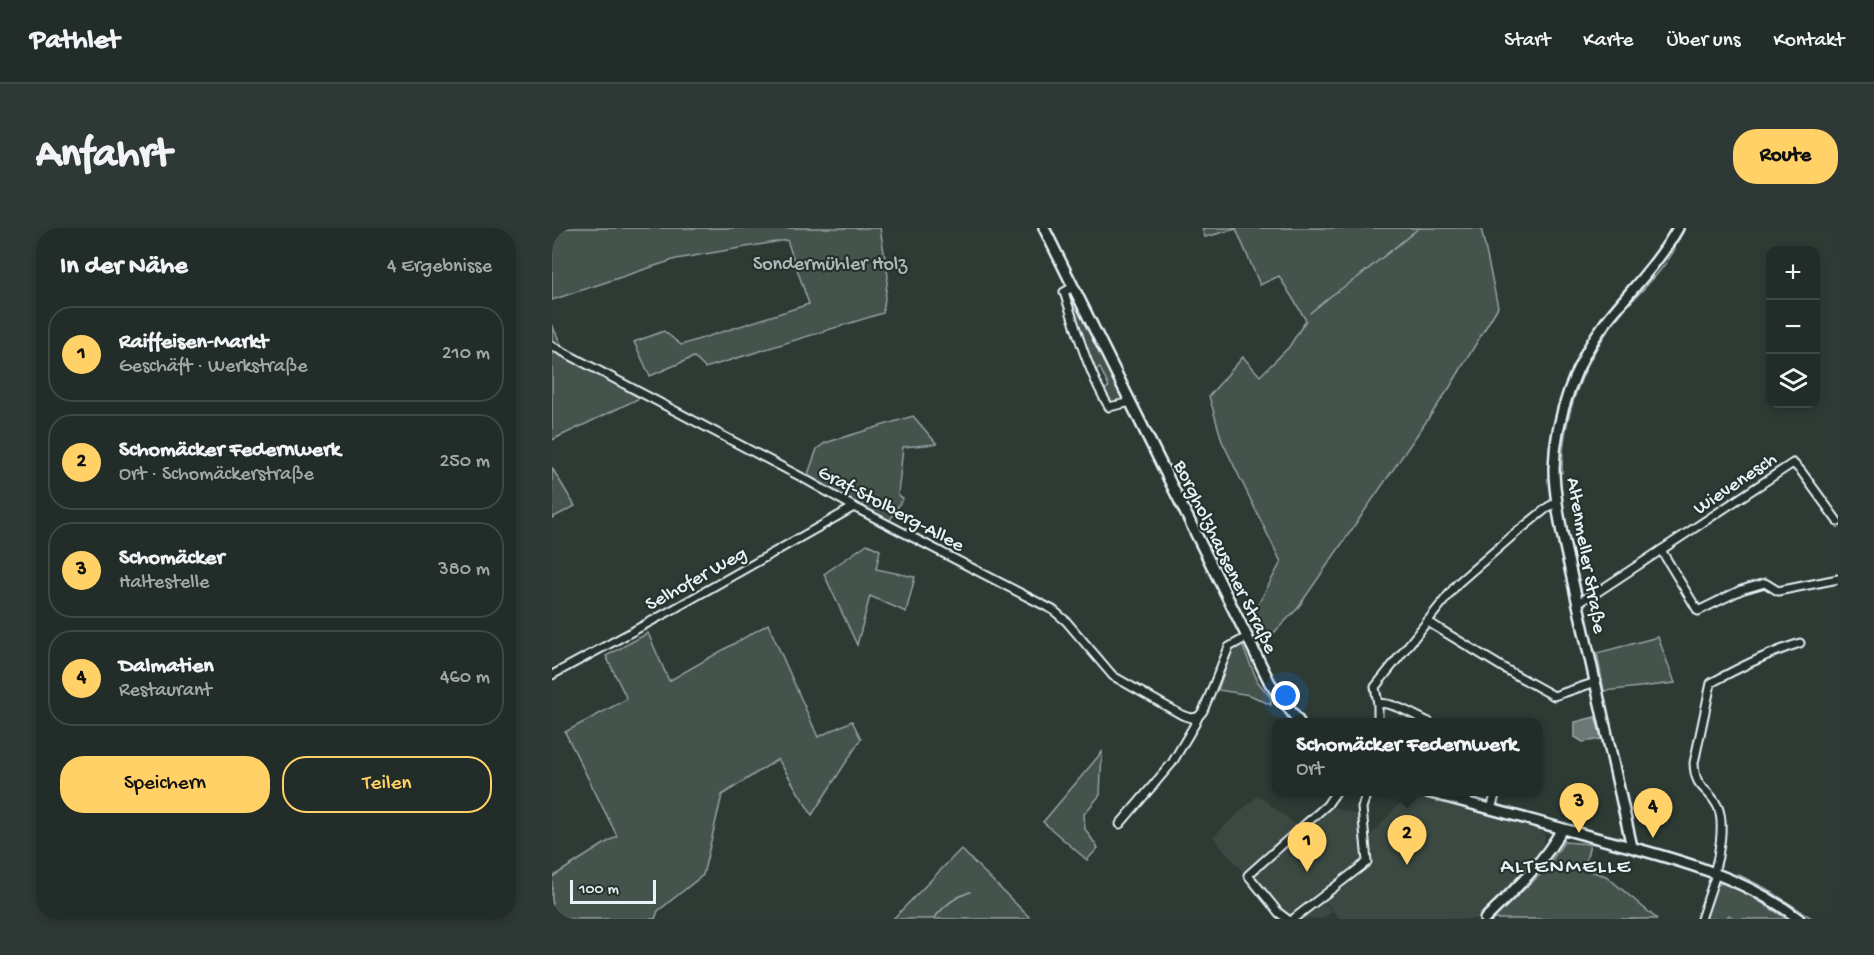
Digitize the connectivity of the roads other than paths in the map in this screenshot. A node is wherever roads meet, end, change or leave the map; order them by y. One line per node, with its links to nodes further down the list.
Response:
1 (1044, 228): 3 (main road, Borgholzhausener Straße)
2 (1678, 228): 6 (main road, Altenmeller Straße)
3 (1073, 287): 5 (main road, Borgholzhausener Straße); 5 (street)
4 (552, 346): 7 (street, Graf-Stolberg-Allee)
5 (1131, 402): 13 (main road, Borgholzhausener Straße)
6 (1556, 503): 11 (main road, Altenmeller Straße); 12 (street)
7 (854, 507): 15 (street, Selhofer Weg); 18 (street, Graf-Stolberg-Allee)
8 (1838, 522): 9 (street, Wievenesch)
9 (1661, 550): 10 (street); 11 (street, Wievenesch)
10 (1838, 579)
11 (1577, 603): 16 (main road, Altenmeller Straße)
12 (1428, 622): 16 (street); 17 (street)
13 (1247, 637): 18 (street); 19 (main road, Borgholzhausener Straße)
14 (1800, 643): 30 (street)
15 (552, 675)
16 (1596, 682): 29 (main road, Altenmeller Straße)
17 (1378, 704): 20 (street); 21 (street)
18 (1198, 717): 27 (street)
19 (1295, 718)
20 (1378, 718)
21 (1418, 718)
22 (1333, 796): 31 (street)
23 (1366, 796): 32 (street)
24 (1442, 796): 26 (main road)
25 (1495, 796): 26 (street)
26 (1491, 809): 28 (main road)
27 (1120, 824)
28 (1562, 829): 29 (main road); 33 (main road)
29 (1632, 848): 30 (main road)
30 (1715, 873): 34 (street); 35 (main road)
31 (1287, 919)
32 (1293, 919)
33 (1485, 919)
34 (1701, 919)
35 (1799, 919)

